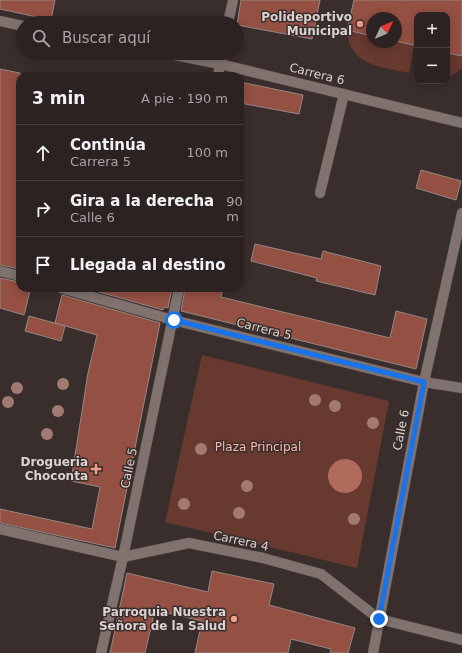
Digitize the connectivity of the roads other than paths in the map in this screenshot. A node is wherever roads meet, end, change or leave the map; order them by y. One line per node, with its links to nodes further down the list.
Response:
1 (233, 0): 2 (street)
2 (230, 16)
3 (0, 21): 4 (street)
4 (16, 24)
5 (200, 60): 7 (street, Carrera 6)
6 (221, 60): 7 (street)
7 (220, 64): 8 (street); 9 (street, Carrera 6)
8 (219, 72)
9 (344, 94): 10 (street, Carrera 6); 11 (street)
10 (462, 123)
11 (320, 193)
12 (462, 213): 18 (street, Calle 6)
13 (0, 271): 14 (street)
14 (16, 275)
15 (75, 292): 17 (street, Carrera 5)
16 (178, 292): 17 (street, Calle 5)
17 (174, 320): 18 (street, Carrera 5); 21 (street, Calle 5)
18 (424, 382): 19 (street, Carrera 5); 22 (street, Calle 6)
19 (462, 388)
20 (0, 530): 21 (street, Carrera 4)
21 (123, 557): 22 (street, Carrera 4); 24 (street, Calle 5)
22 (379, 619): 23 (street, Carrera 4); 25 (street, Calle 6)
23 (462, 640)
24 (101, 653)
25 (373, 653)

